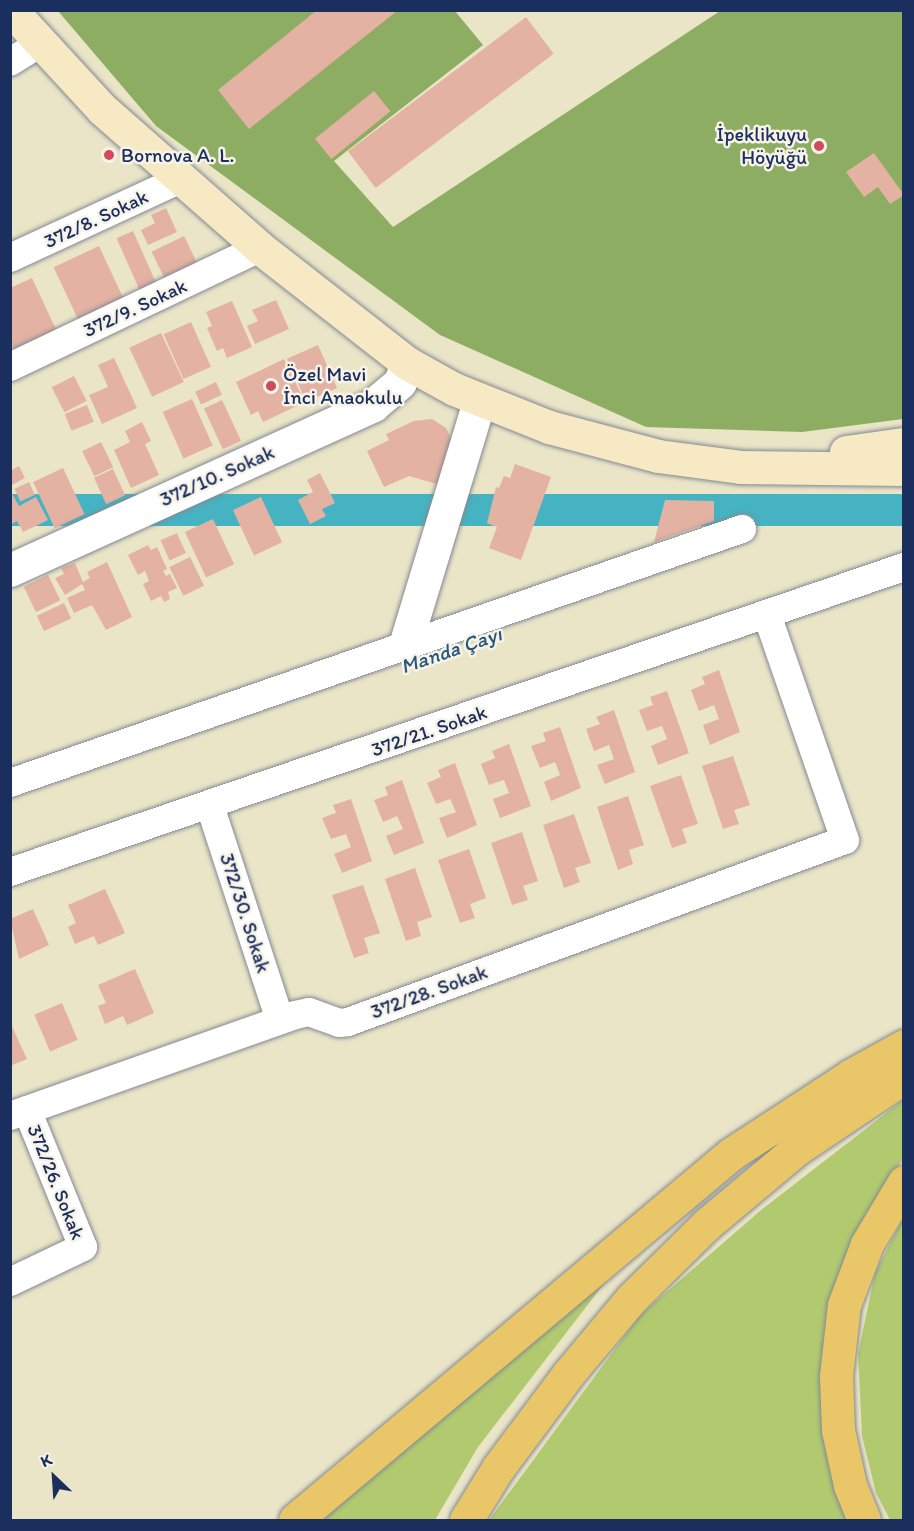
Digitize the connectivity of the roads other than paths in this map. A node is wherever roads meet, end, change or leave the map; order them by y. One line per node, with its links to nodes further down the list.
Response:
1 (11, 10): 3 (main road)
2 (30, 10): 5 (main road)
3 (39, 44): 4 (street); 5 (main road)
4 (10, 62)
5 (102, 109): 6 (main road)
6 (181, 179): 7 (main road); 8 (street, 372/8. Sokak)
7 (260, 248): 9 (main road); 10 (street, 372/9. Sokak)
8 (10, 258)
9 (407, 363): 11 (main road); 18 (street, 372/10. Sokak)
10 (10, 367)
11 (479, 401): 13 (main road); 21 (street)
12 (903, 444): 13 (main road)
13 (740, 467): 14 (main road)
14 (903, 469)
15 (742, 529): 21 (street)
16 (903, 553): 19 (street, 372/21. Sokak)
17 (903, 567): 19 (street, 372/21. Sokak)
18 (10, 570)
19 (847, 586): 20 (street, 372/21. Sokak)
20 (767, 615): 23 (street, 372/21. Sokak); 25 (street, 372/28. Sokak)
21 (405, 645): 22 (street)
22 (10, 783)
23 (210, 806): 24 (street, 372/21. Sokak); 25 (street, 372/30. Sokak)
24 (10, 872)
25 (280, 1020): 28 (street, 372/28. Sokak)
26 (903, 1046): 31 (highway)
27 (903, 1077): 32 (highway)
28 (19, 1113): 30 (street, 372/26. Sokak)
29 (903, 1182): 33 (highway)
30 (10, 1282)
31 (295, 1521)
32 (466, 1521)
33 (864, 1521)

